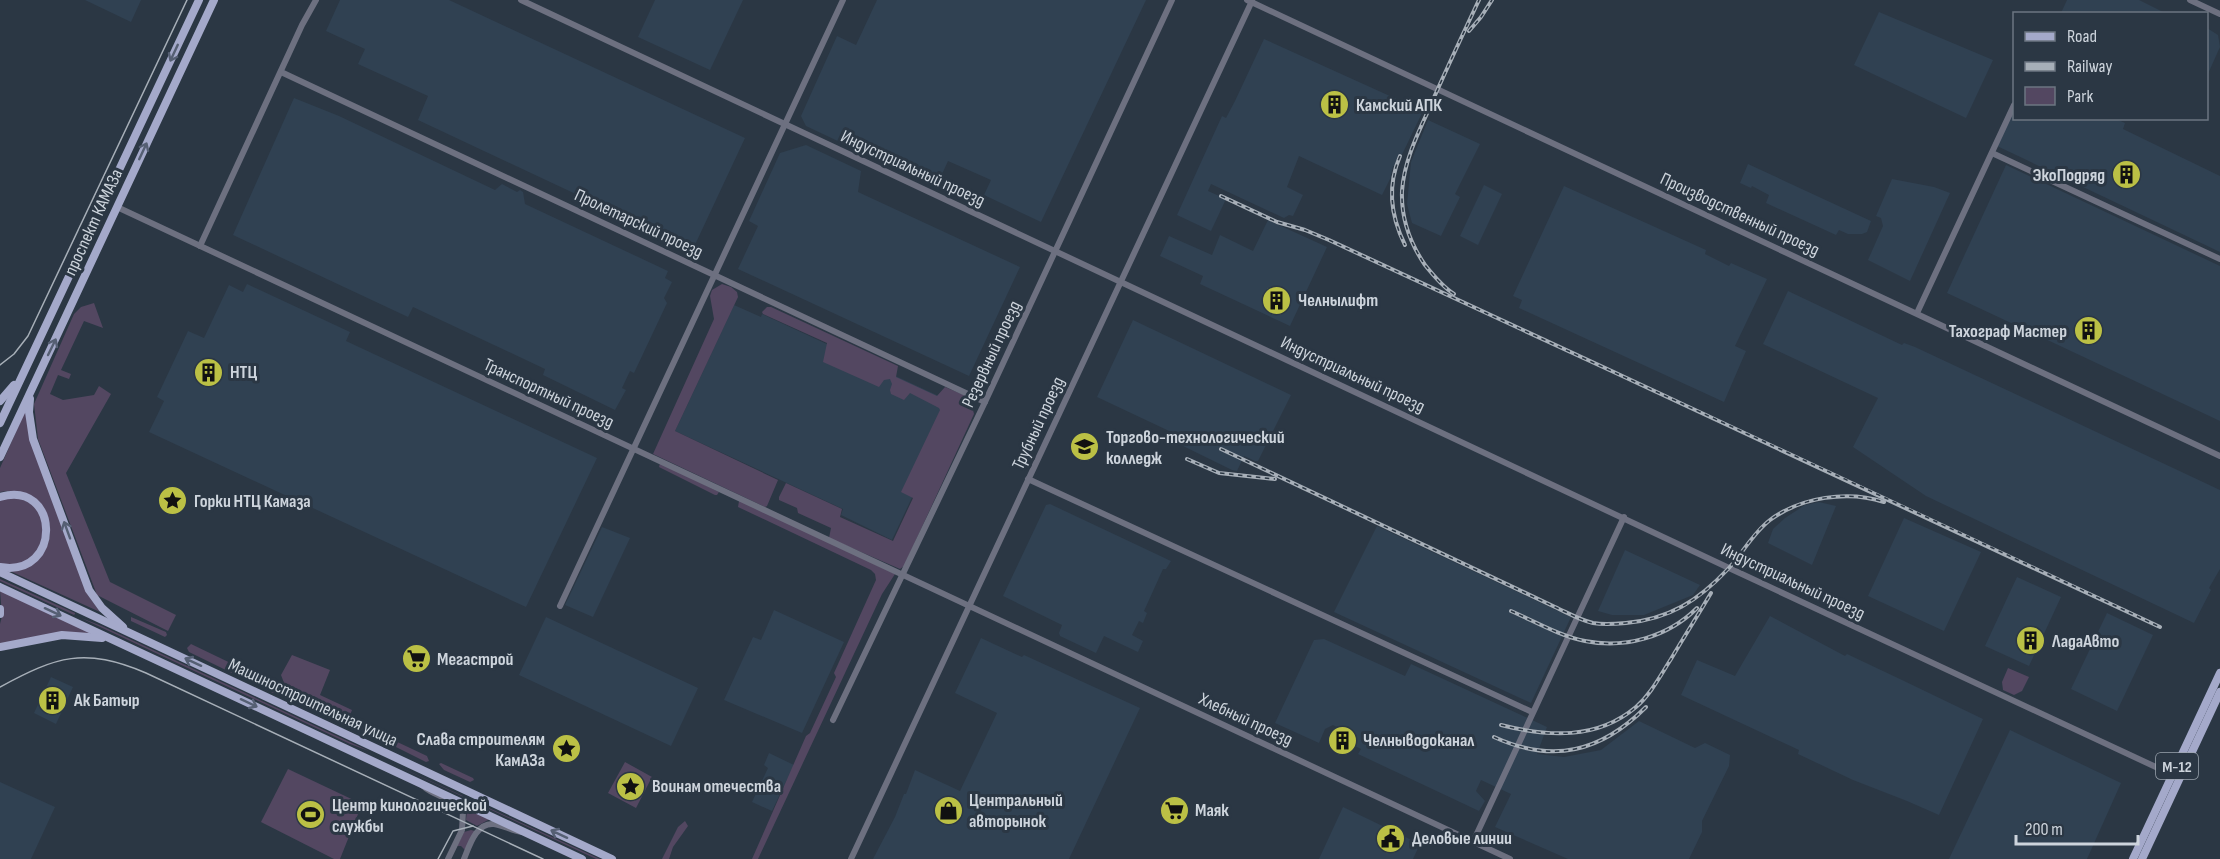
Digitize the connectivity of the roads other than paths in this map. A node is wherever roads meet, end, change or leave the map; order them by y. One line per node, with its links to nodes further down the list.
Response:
1 (199, 0): 11 (main road, проспект КАМАЗа, one-way to 11)
2 (214, 0): 12 (main road, проспект КАМАЗа)
3 (316, 0): 10 (street)
4 (521, 0): 14 (street, Индустриальный проезд)
5 (843, 0): 14 (street)
6 (1172, 0): 18 (street, Резервный проезд)
7 (2190, 0): 9 (street)
8 (1250, 1): 21 (street, Трубный проезд); 22 (street, Производственный проезд)
9 (2220, 14)
10 (280, 72): 17 (street); 20 (street, Пролетарский проезд)
11 (154, 96): 12 (main road); 23 (main road, проспект КАМАЗа)
12 (166, 103): 16 (main road, проспект КАМАЗа, one-way to 12)
13 (2013, 107): 15 (street)
14 (785, 124): 18 (street, Индустриальный проезд); 20 (street)
15 (1992, 153): 19 (street); 22 (street)
16 (117, 207): 17 (street, Транспортный проезд); 24 (main road, проспект КАМАЗа)
17 (200, 246): 30 (street, Транспортный проезд)
18 (1056, 251): 21 (street, Индустриальный проезд); 28 (street, Резервный проезд)
19 (2220, 259)
20 (714, 274): 28 (street, Пролетарский проезд); 30 (street)
21 (1121, 281): 33 (street, Трубный проезд); 35 (street, Индустриальный проезд)
22 (1917, 313): 31 (street, Производственный проезд)
23 (51, 317): 24 (main road); 25 (main road, проспект КАМАЗа)
24 (64, 322): 26 (main road, проспект КАМАЗа, one-way to 24)
25 (25, 369): 27 (main road); 29 (main road, проспект КАМАЗа)
26 (36, 380): 32 (main road, проспект КАМАЗа); 42 (main road, one-way to 26)
27 (0, 401)
28 (985, 402): 38 (street, Резервный проезд)
29 (0, 423)
30 (634, 449): 38 (street, Транспортный проезд); 40 (street)
31 (2220, 456)
32 (0, 457)
33 (1028, 479): 41 (street, Трубный проезд); 47 (street)
34 (0, 497): 36 (main road)
35 (1624, 517): 47 (street); 53 (street, Индустриальный проезд)
36 (0, 567)
37 (0, 572): 42 (main road, Машиностроительная улица)
38 (903, 575): 41 (street, Транспортный проезд); 48 (street, Резервный проезд)
39 (0, 587): 43 (main road, Машиностроительная улица, one-way to 43)
40 (560, 606)
41 (969, 606): 56 (street, Хлебный проезд); 62 (street, Трубный проезд)
42 (128, 632): 49 (main road, Машиностроительная улица, one-way to 42)
43 (124, 645): 44 (main road); 50 (main road, Машиностроительная улица, one-way to 50)
44 (0, 647)
45 (2220, 673): 53 (main road, М-12)
46 (2220, 692): 57 (main road, М-12)
47 (1532, 712): 56 (street)
48 (833, 720)
49 (362, 742): 50 (main road); 51 (main road, Машиностроительная улица)
50 (356, 753): 52 (main road, Машиностроительная улица)
51 (397, 758): 52 (main road); 61 (main road, Машиностроительная улица, one-way to 51)
52 (394, 771): 54 (main road, Машиностроительная улица)
53 (2173, 775): 57 (main road, М-12)
54 (420, 784): 55 (main road, Машиностроительная улица); 58 (street)
55 (525, 832): 59 (street); 60 (main road, Машиностроительная улица)
56 (1473, 842): 63 (street, Хлебный проезд)
57 (2144, 845): 64 (main road, М-12); 65 (main road, М-12)
58 (450, 856): 59 (street)
59 (464, 859)
60 (582, 859)
61 (612, 859)
62 (851, 859)
63 (1510, 859)
64 (2133, 859)
65 (2142, 859)

